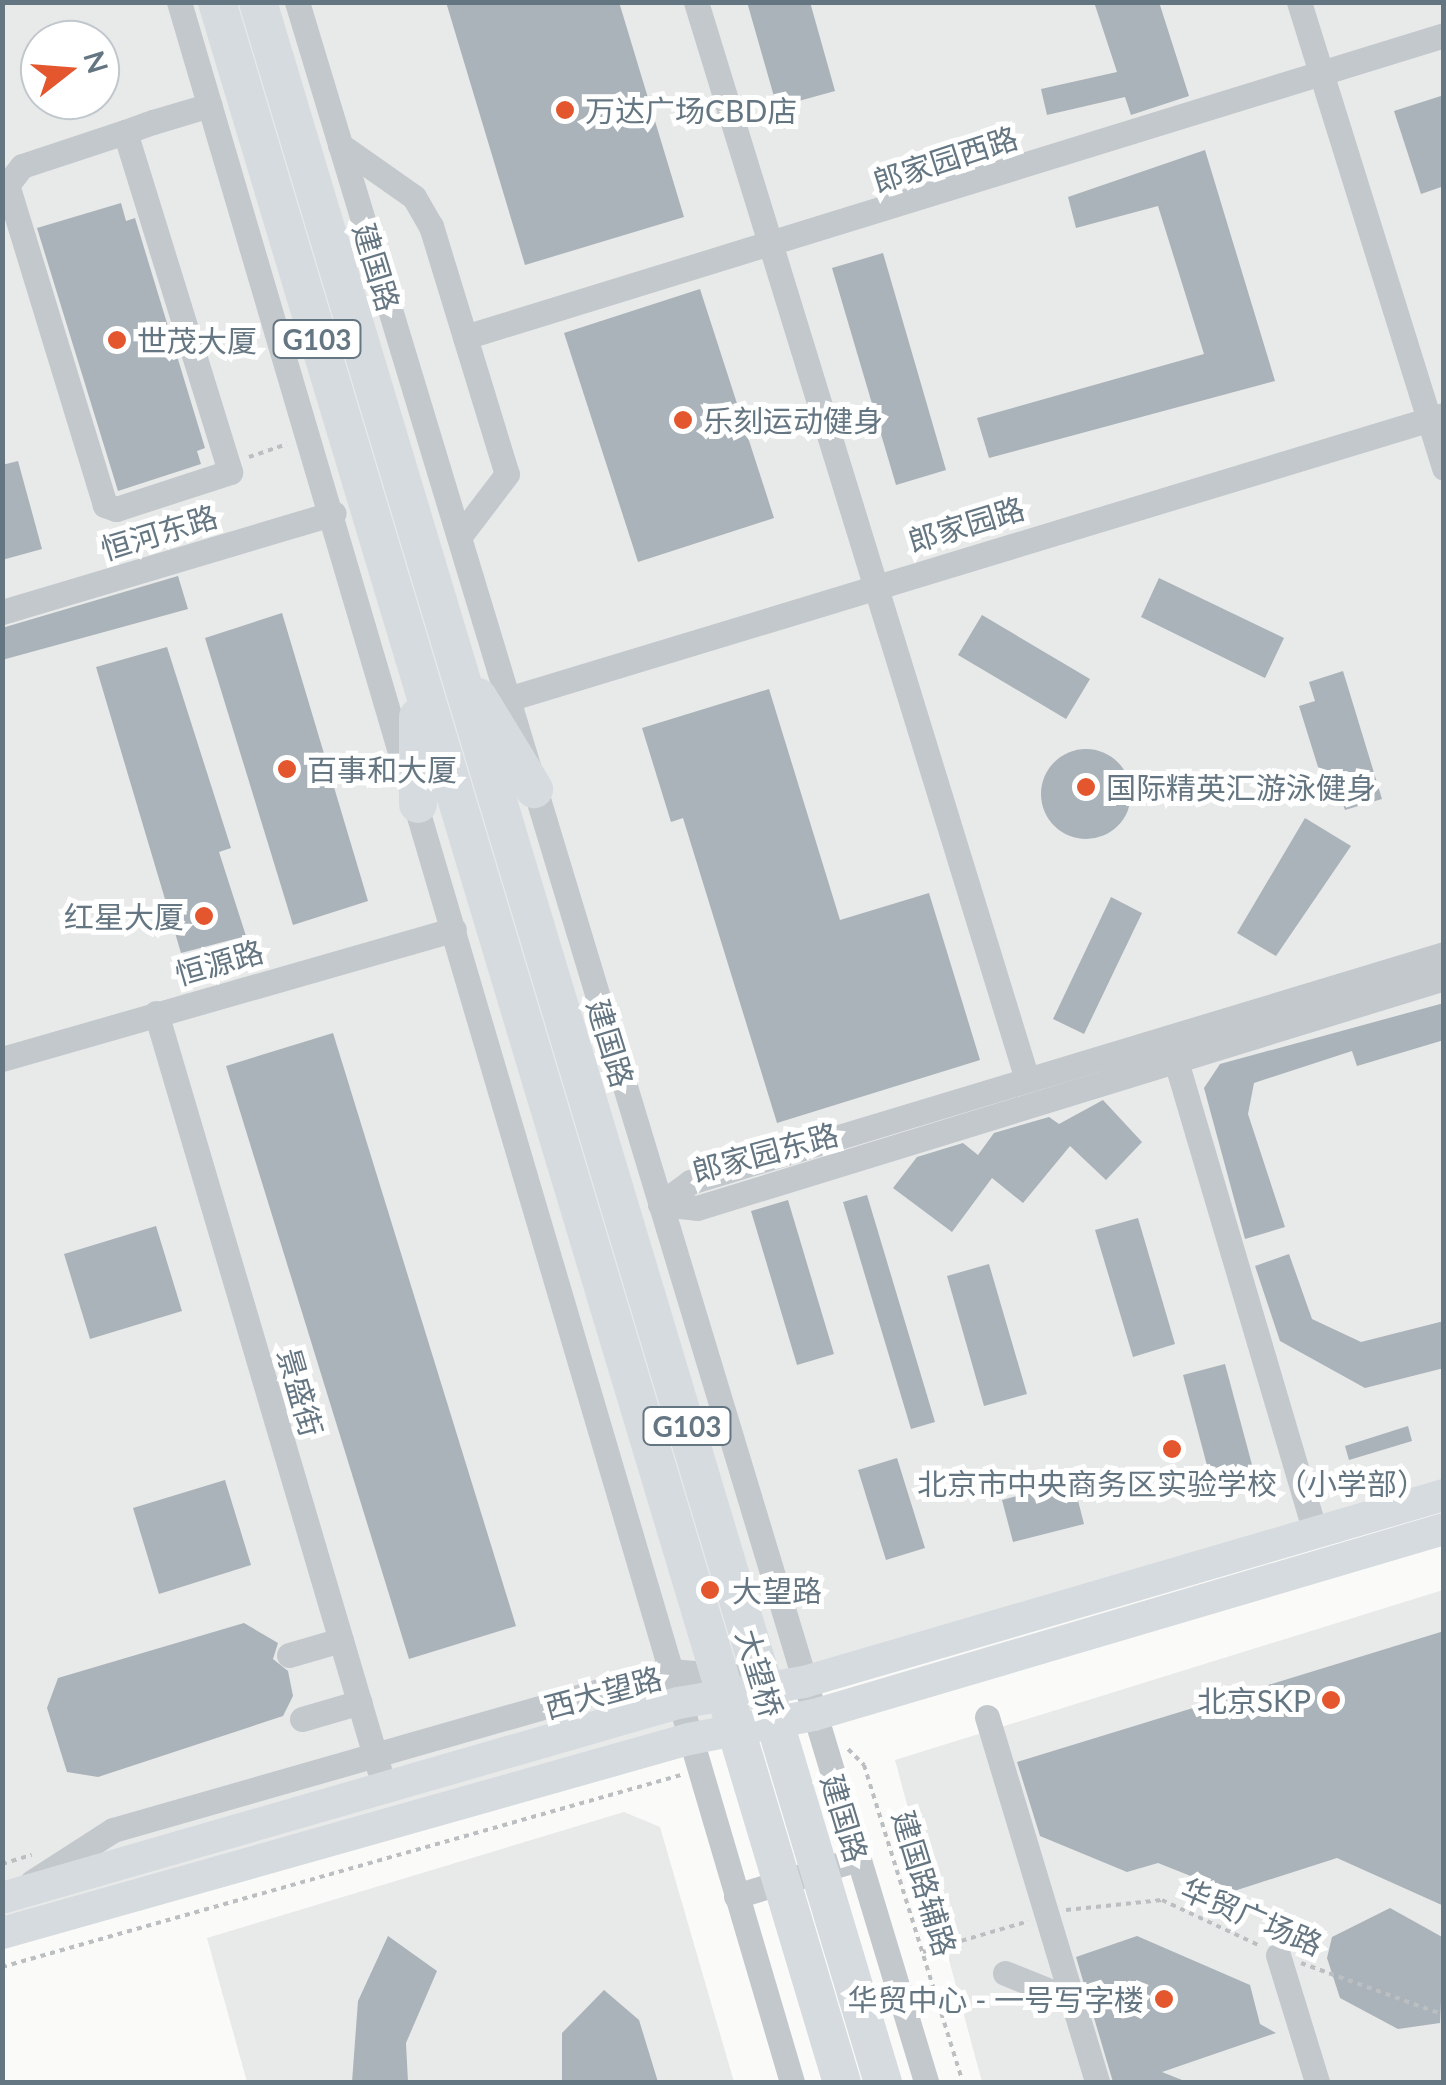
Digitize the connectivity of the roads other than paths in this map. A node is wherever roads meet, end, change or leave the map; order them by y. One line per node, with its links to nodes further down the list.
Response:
1 (179, 2): 9 (street)
2 (217, 2): 21 (highway, G103)
3 (258, 2): 20 (highway, 建国路 / G103)
4 (297, 2): 11 (street, 建国路)
5 (696, 2): 12 (street)
6 (1299, 2): 8 (street)
7 (1444, 35): 8 (street, 郎家园西路)
8 (1320, 72): 12 (street, 郎家园西路); 14 (street)
9 (210, 105): 10 (street); 16 (street)
10 (125, 132): 10 (street)
11 (340, 145): 13 (street); 17 (street, 建国路)
12 (770, 250): 13 (street, 郎家园西路); 18 (street)
13 (465, 337): 17 (street)
14 (1436, 415): 15 (street); 18 (street, 郎家园路)
15 (1444, 468)
16 (334, 513): 19 (street, 恒河东路); 24 (street)
17 (459, 537): 22 (street, 建国路)
18 (876, 586): 22 (street, 郎家园路); 32 (street)
19 (2, 612)
20 (448, 648): 23 (highway); 33 (highway, 建国路 / G103)
21 (418, 674): 24 (highway); 56 (highway, 大望桥 / G103)
22 (508, 699): 23 (street, 建国路)
23 (534, 789): 34 (street, 建国路)
24 (418, 804): 25 (street)
25 (454, 928): 28 (street, 恒源路); 41 (street)
26 (1444, 954): 29 (street, 郎家园东路)
27 (1444, 978): 31 (street, 郎家园东路)
28 (156, 1014): 30 (street, 恒源路); 38 (street, 景盛街)
29 (1170, 1036): 31 (street); 32 (street, 郎家园东路)
30 (2, 1059)
31 (1177, 1064): 34 (street, 郎家园东路); 37 (street)
32 (1027, 1080): 34 (street, 郎家园东路)
33 (605, 1148): 57 (highway, 大望桥 / G103)
34 (660, 1204): 40 (street, 建国路)
35 (1444, 1495): 37 (main road)
36 (1444, 1529): 43 (main road)
37 (1315, 1532): 40 (main road)
38 (340, 1640): 39 (street); 42 (street, 景盛街)
39 (289, 1655)
40 (804, 1682): 41 (main road, 西大望路); 43 (street, 建国路)
41 (674, 1687): 46 (street); 47 (main road, 西大望路)
42 (360, 1702): 45 (street); 47 (street, 景盛街)
43 (814, 1715): 46 (main road); 48 (street, 建国路)
44 (988, 1717): 54 (street)
45 (302, 1719)
46 (693, 1754): 49 (street); 51 (main road)
47 (380, 1772): 50 (main road, 西大望路)
48 (858, 1860): 49 (street); 58 (street, 建国路)
49 (736, 1896): 55 (street)
50 (7, 1897)
51 (2, 1933)
52 (1278, 1954): 60 (street)
53 (1005, 1972): 54 (street)
54 (1072, 2000): 59 (street)
55 (792, 2082)
56 (842, 2082)
57 (883, 2082)
58 (926, 2082)
59 (1097, 2082)
60 (1316, 2082)

